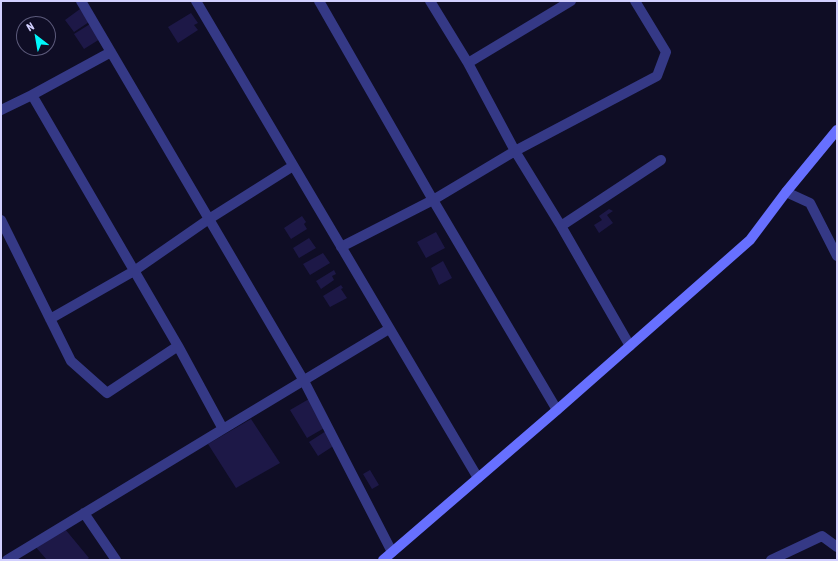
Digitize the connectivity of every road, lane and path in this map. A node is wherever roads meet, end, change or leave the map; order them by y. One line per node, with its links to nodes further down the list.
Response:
1 (81, 1): 7 (street)
2 (196, 1): 14 (street)
3 (319, 1): 16 (street)
4 (430, 1): 8 (street)
5 (571, 1): 8 (street)
6 (635, 1): 12 (street)
7 (111, 52): 9 (street); 17 (street)
8 (468, 63): 12 (street)
9 (32, 95): 10 (street); 22 (street)
10 (1, 110)
11 (837, 130): 15 (street)
12 (515, 151): 16 (street); 19 (street)
13 (660, 160): 19 (street)
14 (293, 166): 17 (street); 20 (street)
15 (786, 192): 21 (street); 26 (street)
16 (433, 200): 20 (street); 28 (street)
17 (209, 219): 22 (street); 27 (street)
18 (1, 220): 23 (street)
19 (560, 226): 26 (street)
20 (342, 247): 24 (street)
21 (837, 256)
22 (134, 271): 23 (street); 25 (street)
23 (50, 319): 25 (street)
24 (389, 329): 27 (street); 30 (street)
25 (178, 346): 29 (street)
26 (630, 346): 28 (street)
27 (304, 381): 29 (street); 33 (street)
28 (557, 410): 30 (street)
29 (223, 429): 31 (street)
30 (478, 478): 33 (street)
31 (84, 513): 34 (street); 35 (street)
32 (837, 547): 37 (street)
33 (392, 552): 36 (street)
34 (7, 560)
35 (116, 560)
36 (382, 560)
37 (771, 560)

